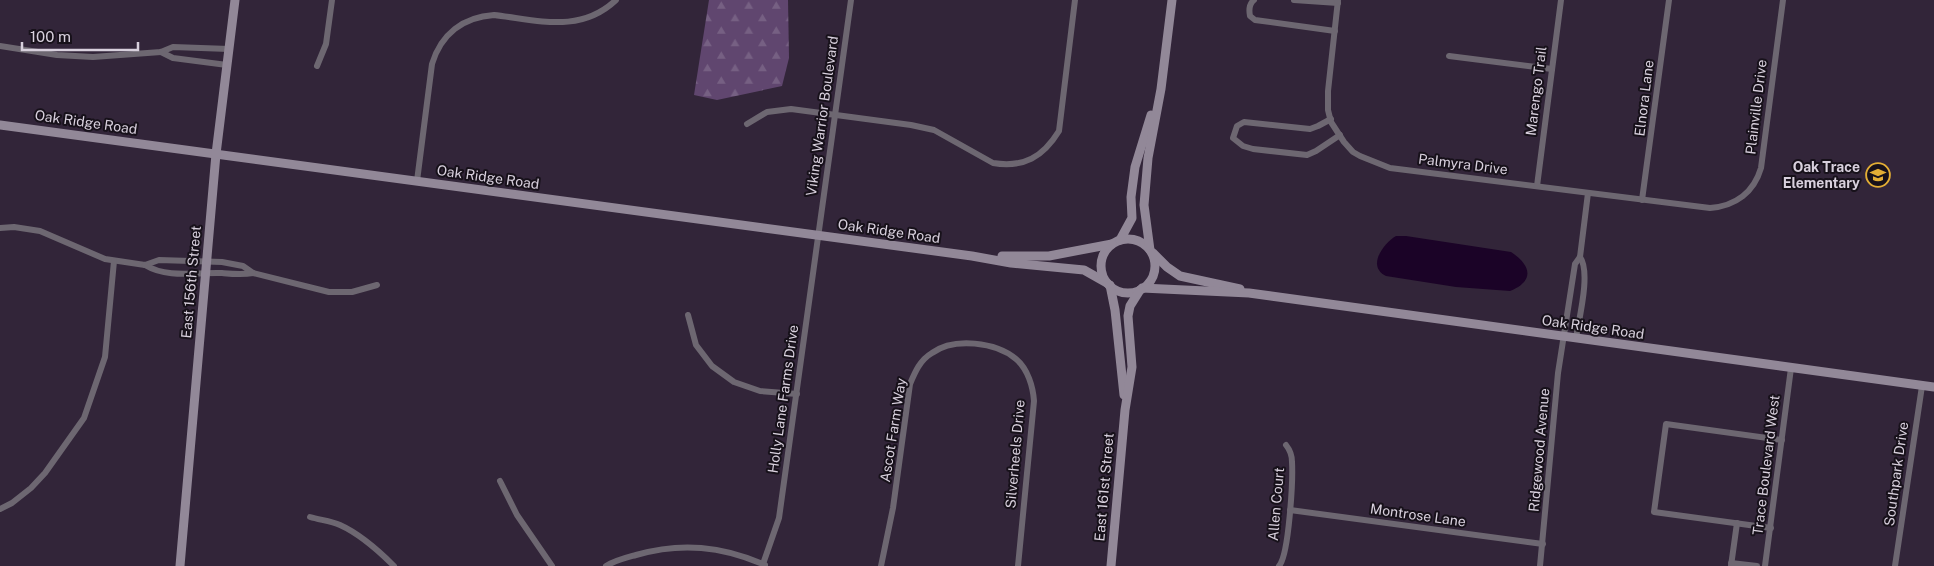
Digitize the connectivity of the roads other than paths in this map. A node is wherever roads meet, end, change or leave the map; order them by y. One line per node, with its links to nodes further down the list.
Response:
1 (235, 0): 15 (street, East 156th Street)
2 (332, 0): 19 (street)
3 (616, 0): 28 (street)
4 (851, 0): 22 (street, Viking Warrior Boulevard)
5 (1075, 0): 22 (street)
6 (1172, 0): 21 (street)
7 (1254, 0): 13 (street)
8 (1294, 0): 12 (street)
9 (1561, 0): 20 (street, Marengo Trail)
10 (1669, 0): 31 (street, Elnora Lane)
11 (1783, 0): 32 (street, Plainville Drive)
12 (1338, 2): 13 (street, Palmyra Drive)
13 (1335, 31): 23 (street, Palmyra Drive)
14 (0, 46): 16 (street)
15 (228, 49): 16 (street); 18 (street, East 156th Street)
16 (161, 52): 18 (street)
17 (1449, 56): 20 (street)
18 (227, 65): 27 (street, East 156th Street)
19 (317, 66)
20 (1552, 69): 29 (street, Marengo Trail)
21 (1161, 89): 35 (street); 36 (street)
22 (834, 115): 25 (street); 34 (street, Viking Warrior Boulevard)
23 (1331, 120): 26 (street, Palmyra Drive); 26 (street)
24 (0, 124): 27 (street, Oak Ridge Road)
25 (746, 124)
26 (1340, 135): 29 (street, Palmyra Drive)
27 (216, 154): 28 (street, Oak Ridge Road); 39 (street, East 156th Street)
28 (417, 181): 34 (street, Oak Ridge Road)
29 (1537, 186): 30 (street, Palmyra Drive)
30 (1588, 193): 31 (street, Palmyra Drive); 38 (street)
31 (1642, 200): 32 (street, Palmyra Drive)
32 (1731, 204)
33 (0, 228): 40 (street)
34 (819, 235): 37 (street, Oak Ridge Road); 55 (street, Holly Lane Farms Drive)
35 (1116, 242): 36 (street); 37 (street, Oak Ridge Road); 44 (street)
36 (1150, 250): 46 (street); 47 (street, Oak Ridge Road)
37 (972, 256): 44 (street, Oak Ridge Road)
38 (1580, 257): 49 (street); 50 (street)
39 (207, 260): 41 (street); 42 (street); 43 (street, East 156th Street)
40 (114, 261): 41 (street); 60 (street)
41 (145, 265): 43 (street)
42 (253, 273): 43 (street); 45 (street)
43 (206, 274): 68 (street, East 156th Street)
44 (1108, 284): 46 (street); 56 (street, East 161st Street)
45 (377, 285)
46 (1141, 289): 47 (street, Oak Ridge Road); 56 (street, East 161st Street)
47 (1249, 293): 49 (street, Oak Ridge Road)
48 (688, 316): 55 (street)
49 (1564, 337): 50 (street, Oak Ridge Road); 65 (street, Ridgewood Avenue)
50 (1576, 338): 52 (street, Oak Ridge Road)
51 (979, 345): 72 (street, Ascot Farm Way); 73 (street, Silverheels Drive)
52 (1791, 368): 53 (street, Oak Ridge Road); 57 (street, Trace Boulevard West)
53 (1922, 386): 54 (street, Oak Ridge Road); 79 (street, Southpark Drive)
54 (1934, 387)
55 (797, 394): 67 (street, Holly Lane Farms Drive)
56 (1125, 410): 74 (street, East 161st Street)
57 (1782, 440): 63 (street); 64 (street, Trace Boulevard West)
58 (1286, 445): 61 (street, Allen Court)
59 (500, 481): 70 (street)
60 (0, 509)
61 (1290, 510): 65 (street, Montrose Lane); 75 (street, Allen Court)
62 (310, 517): 69 (street)
63 (1737, 523): 64 (street); 66 (street)
64 (1771, 528): 78 (street, Trace Boulevard West)
65 (1543, 544): 76 (street, Ridgewood Avenue)
66 (1731, 564): 77 (street)
67 (764, 565): 71 (street)
68 (180, 566)
69 (394, 566)
70 (552, 566)
71 (606, 566)
72 (881, 566)
73 (1018, 566)
74 (1111, 566)
75 (1279, 566)
76 (1540, 566)
77 (1757, 566)
78 (1765, 566)
79 (1896, 566)

